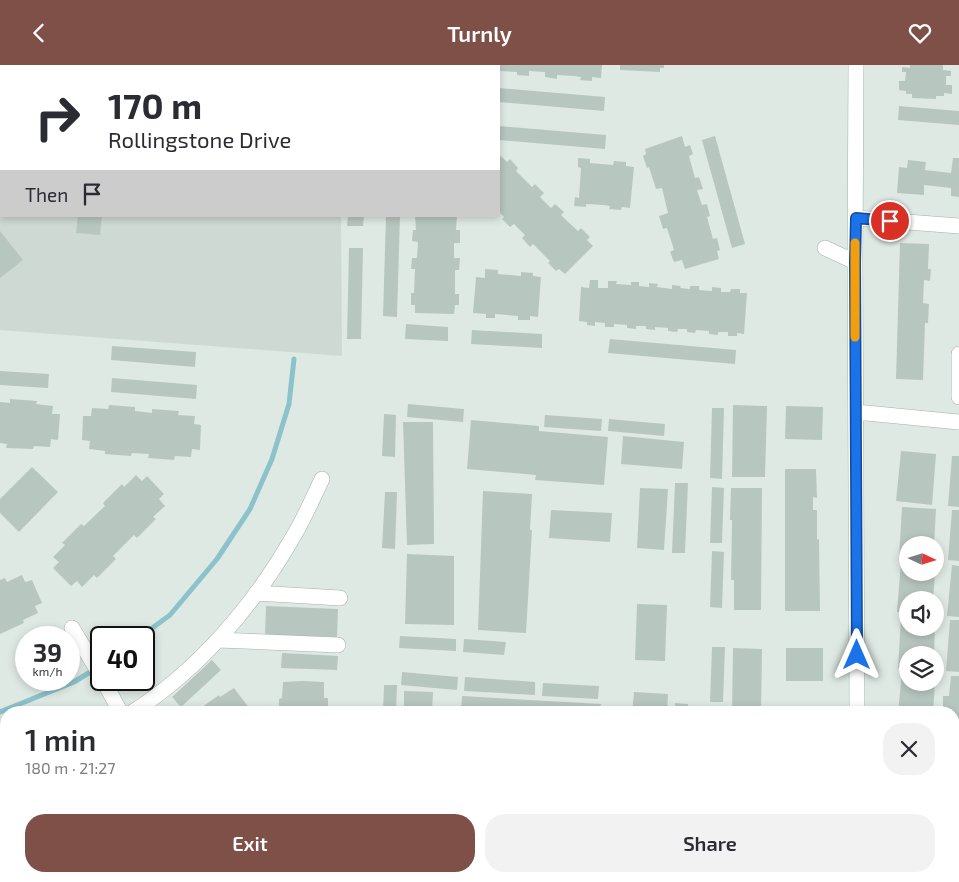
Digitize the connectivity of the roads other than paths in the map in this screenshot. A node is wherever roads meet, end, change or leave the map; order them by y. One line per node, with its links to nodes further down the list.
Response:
1 (856, 65): 2 (street)
2 (856, 218): 3 (street); 5 (street)
3 (959, 226)
4 (825, 247): 5 (street)
5 (855, 262): 8 (street)
6 (959, 354): 7 (street)
7 (959, 397)
8 (856, 412): 9 (street); 20 (street)
9 (959, 422)
10 (322, 479): 11 (street)
11 (256, 593): 12 (street); 13 (street)
12 (340, 598)
13 (218, 640): 15 (street); 19 (street)
14 (80, 641): 16 (street)
15 (338, 645)
16 (90, 657)
17 (110, 691): 18 (street)
18 (117, 706)
19 (140, 706)
20 (857, 706)

